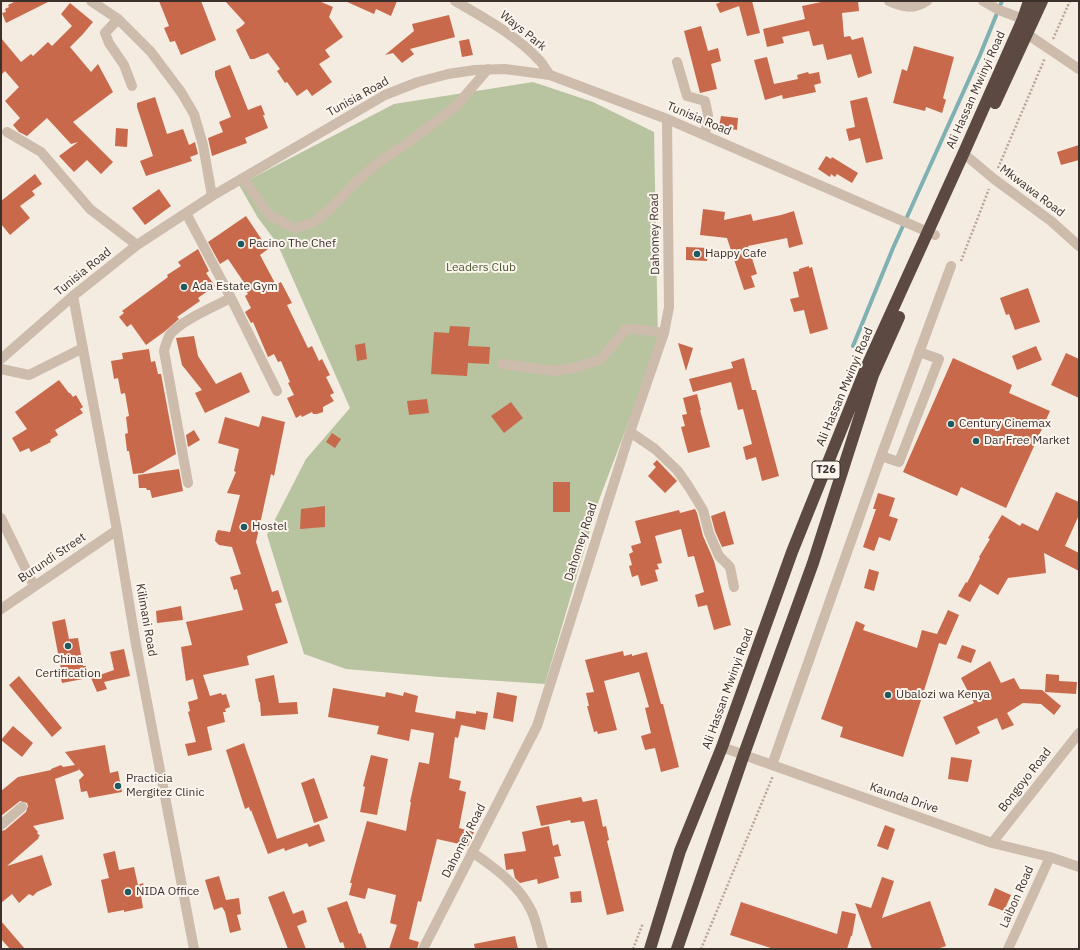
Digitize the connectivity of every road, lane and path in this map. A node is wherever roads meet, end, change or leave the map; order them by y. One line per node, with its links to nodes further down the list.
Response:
1 (91, 1): 8 (street)
2 (455, 1): 14 (street, Ways Park)
3 (889, 1): 4 (street)
4 (927, 1)
5 (984, 1): 9 (street)
6 (1029, 1): 9 (highway, Ali Hassan Mwinyi Road / T26)
7 (1042, 1): 10 (highway, Ali Hassan Mwinyi Road / T26)
8 (118, 19): 15 (street); 21 (street)
9 (1023, 19): 23 (highway, Ali Hassan Mwinyi Road / T26)
10 (1027, 34): 13 (street); 19 (highway, Ali Hassan Mwinyi Road / T26)
11 (677, 62): 18 (street)
12 (488, 69): 14 (street, Tunisia Road); 20 (street, Tunisia Road); 20 (street)
13 (1079, 69)
14 (550, 75): 16 (street, Tunisia Road)
15 (132, 86)
16 (667, 119): 18 (street, Tunisia Road); 29 (street, Dahomey Road)
17 (7, 132): 24 (street)
18 (705, 136): 23 (street, Tunisia Road)
19 (969, 158): 23 (highway, Ali Hassan Mwinyi Road / T26); 25 (street, Mkwawa Road)
20 (243, 178): 21 (street, Tunisia Road)
21 (212, 196): 22 (street, Tunisia Road)
22 (186, 213): 24 (street, Tunisia Road); 28 (street)
23 (931, 234): 45 (highway, Ali Hassan Mwinyi Road / T26); 46 (highway, Ali Hassan Mwinyi Road / T26)
24 (137, 245): 27 (street, Tunisia Road)
25 (1079, 246)
26 (951, 266): 31 (street)
27 (74, 296): 30 (street, Kilimani Road); 32 (street, Tunisia Road)
28 (231, 298): 35 (street); 38 (street)
29 (664, 333): 33 (street); 36 (street, Dahomey Road)
30 (83, 348): 34 (street); 40 (street, Kilimani Road)
31 (920, 352): 37 (street); 37 (street)
32 (1, 359)
33 (502, 364)
34 (1, 369)
35 (277, 391)
36 (630, 432): 42 (street); 51 (street, Dahomey Road)
37 (881, 456): 47 (street)
38 (188, 483)
39 (1, 518): 41 (street)
40 (117, 530): 41 (street, Burundi Street); 54 (street, Kilimani Road)
41 (34, 586): 43 (street, Burundi Street)
42 (734, 586)
43 (1, 609)
44 (1079, 733): 50 (street, Bongoyo Road)
45 (722, 747): 46 (street, Kaunda Drive); 57 (highway, Ali Hassan Mwinyi Road / T26)
46 (744, 754): 47 (street, Kaunda Drive); 58 (highway, Ali Hassan Mwinyi Road / T26)
47 (769, 764): 50 (street, Kaunda Drive)
48 (22, 807): 49 (street)
49 (1, 825)
50 (992, 842): 52 (street, Kaunda Drive)
51 (472, 852): 55 (street, Dahomey Road); 56 (street)
52 (1050, 857): 53 (street, Kaunda Drive); 59 (street, Laibon Road)
53 (1079, 867)
54 (194, 949)
55 (423, 949)
56 (543, 949)
57 (650, 949)
58 (677, 949)
59 (1008, 949)

